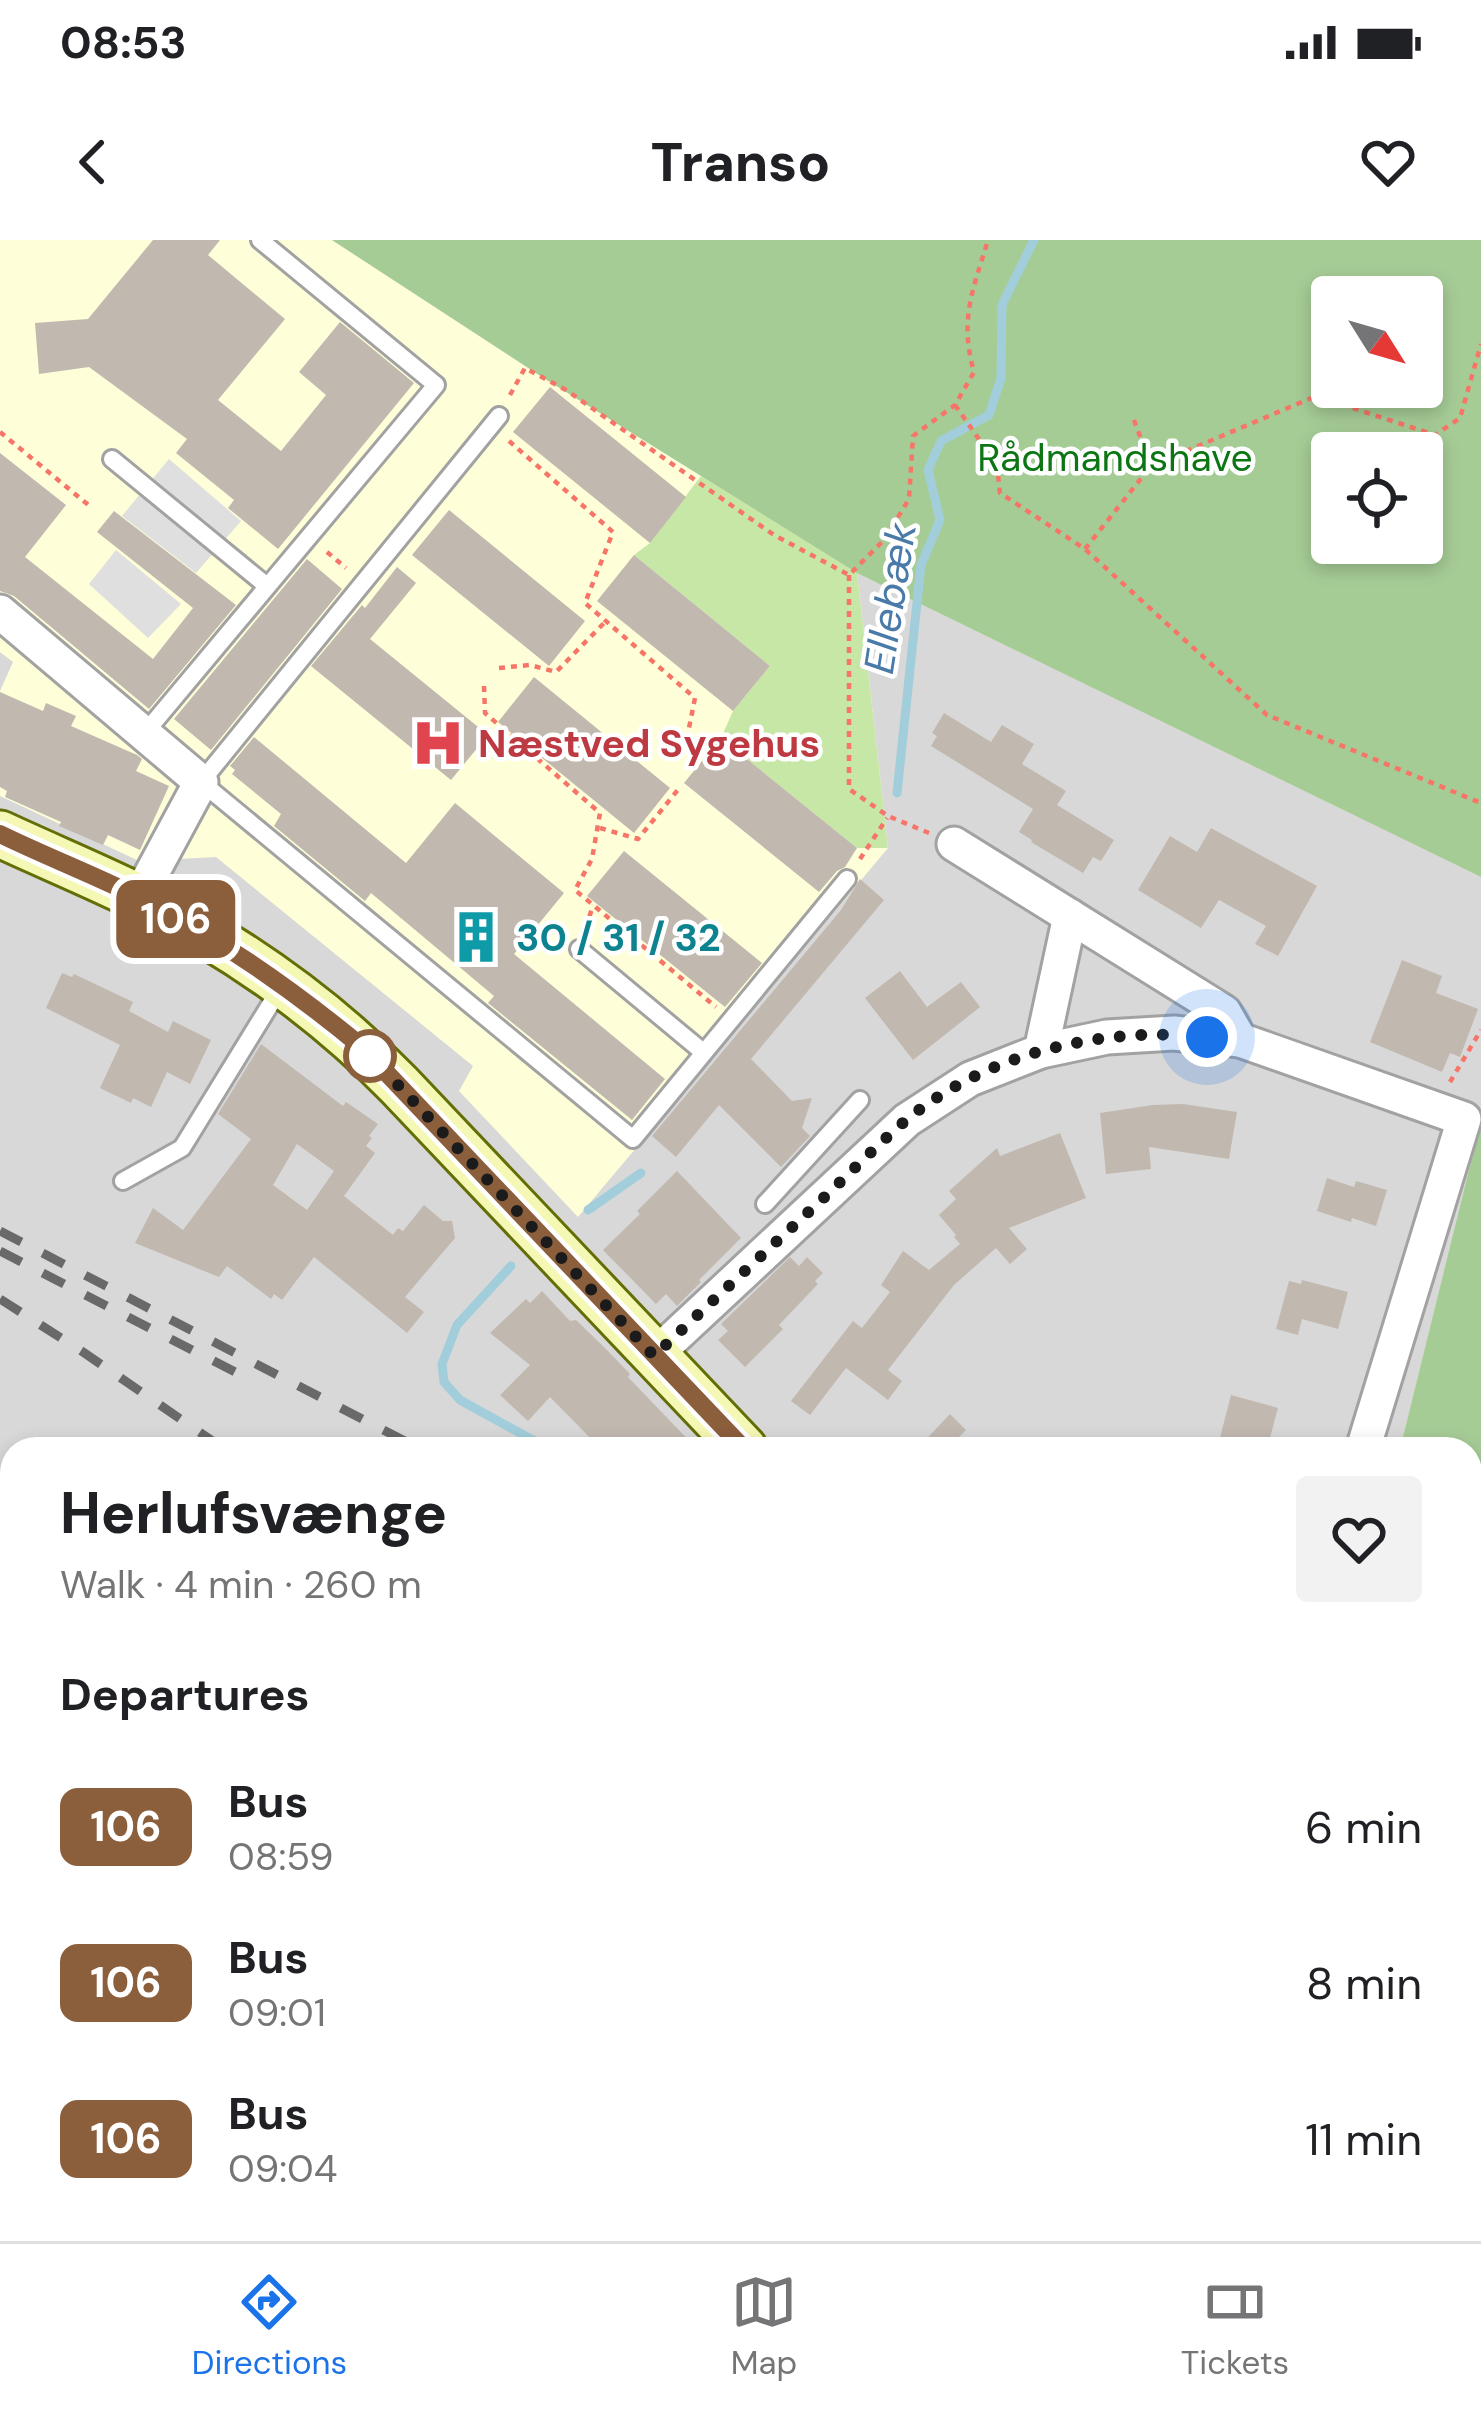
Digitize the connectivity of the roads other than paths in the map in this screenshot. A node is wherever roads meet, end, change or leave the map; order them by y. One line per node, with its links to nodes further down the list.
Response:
1 (260, 240): 4 (lane)
2 (495, 421): 7 (lane)
3 (112, 459): 4 (lane)
4 (267, 586): 6 (lane)
5 (0, 612): 6 (street)
6 (144, 734): 7 (street)
7 (200, 782): 11 (street); 17 (lane)
8 (0, 834): 11 (street)
9 (954, 844): 12 (street)
10 (847, 879): 17 (lane)
11 (139, 897): 14 (street)
12 (1070, 916): 15 (street); 16 (street)
13 (579, 949): 17 (lane)
14 (283, 984): 19 (lane); 21 (street)
15 (1240, 1040): 16 (street); 23 (street)
16 (1041, 1051): 21 (street)
17 (704, 1052)
18 (860, 1100): 20 (lane)
19 (122, 1181)
20 (765, 1204)
21 (654, 1356): 22 (street)
22 (732, 1437)
23 (1366, 1437)

